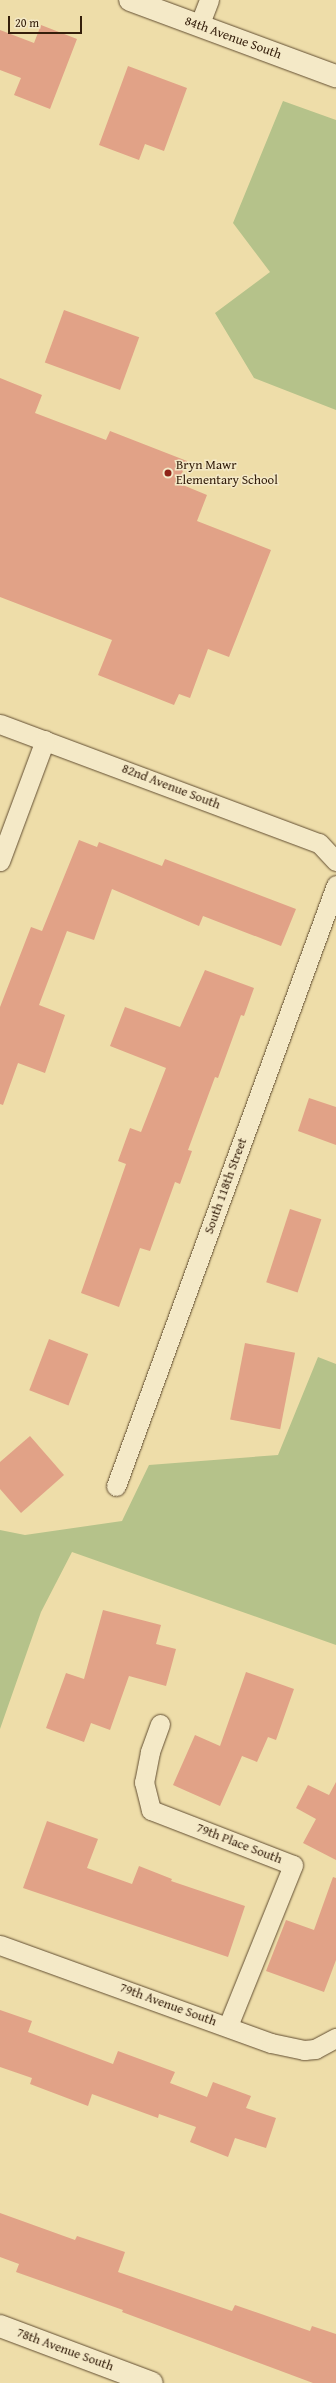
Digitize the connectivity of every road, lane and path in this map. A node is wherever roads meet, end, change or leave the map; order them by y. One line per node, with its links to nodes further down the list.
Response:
1 (130, 0): 3 (street, 84th Avenue South)
2 (209, 0): 3 (street)
3 (199, 26): 4 (street, 84th Avenue South)
4 (336, 76)
5 (0, 724): 6 (street, 82nd Avenue South)
6 (45, 740): 7 (street); 8 (street, 82nd Avenue South)
7 (0, 861)
8 (336, 861)
9 (336, 885): 10 (street, South 118th Street)
10 (116, 1486)
11 (160, 1724): 13 (street, 79th Place South)
12 (0, 1945): 13 (street, 79th Avenue South)
13 (228, 2026): 14 (street, 79th Avenue South)
14 (336, 2038)
15 (0, 2326): 16 (street, 78th Avenue South)
16 (152, 2383)

